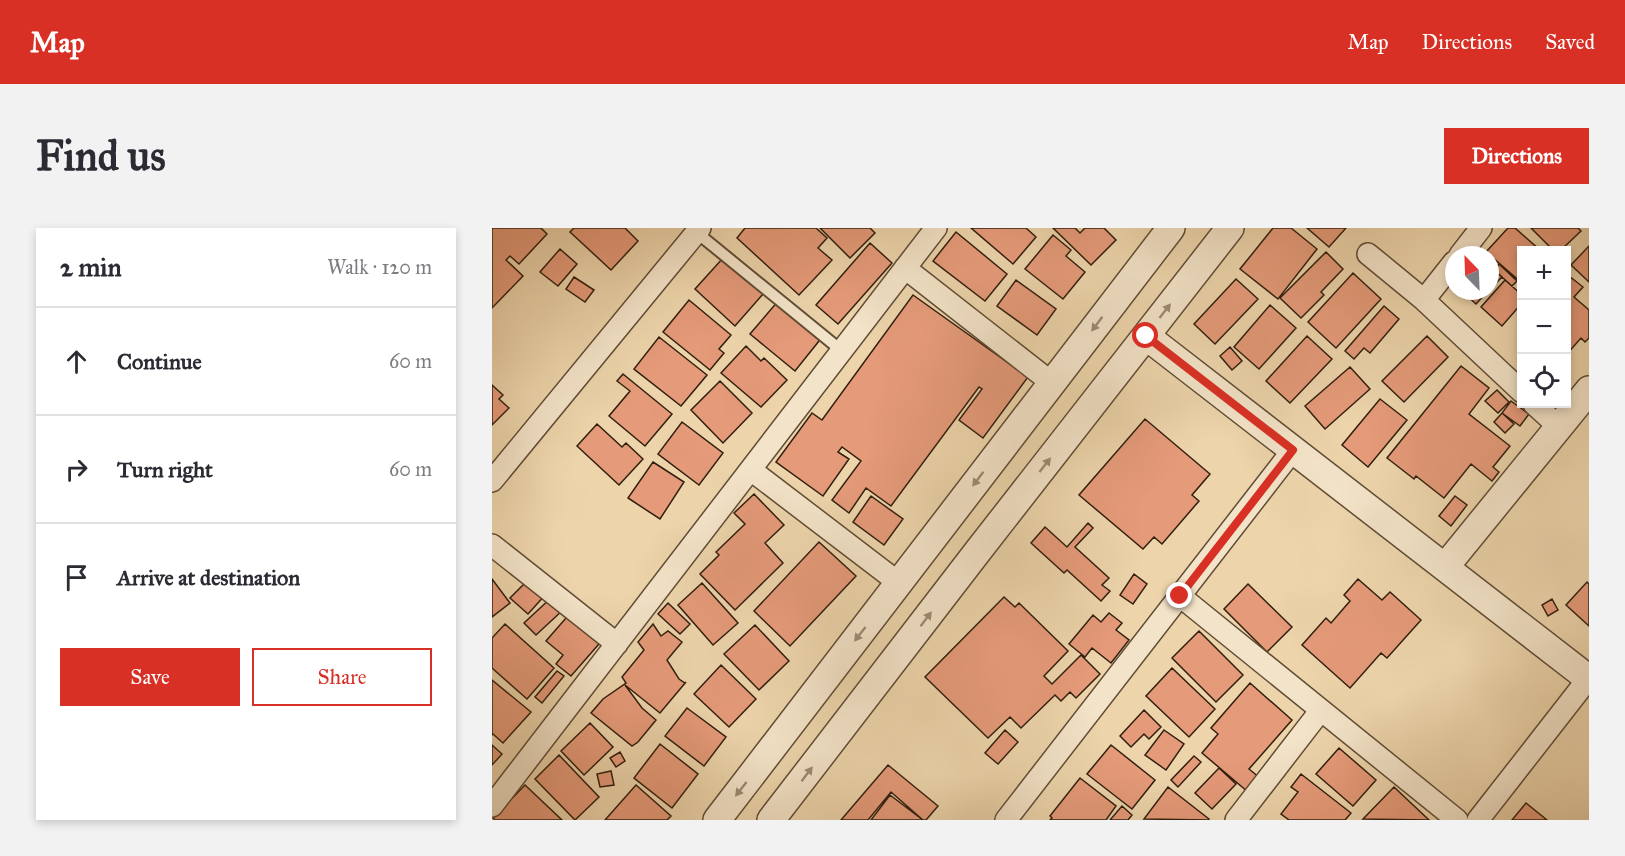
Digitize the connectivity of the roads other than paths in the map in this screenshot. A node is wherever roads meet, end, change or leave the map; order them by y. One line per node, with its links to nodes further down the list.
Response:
1 (936, 228): 8 (street)
2 (1171, 228): 13 (street, one-way to 13)
3 (1230, 228): 11 (street, one-way to 3)
4 (1481, 228): 6 (street)
5 (698, 230): 12 (lane); 20 (street)
6 (1467, 246)
7 (1368, 254): 10 (street)
8 (905, 268): 12 (street); 13 (street)
9 (1445, 273): 10 (street)
10 (1424, 300): 14 (street)
11 (1146, 336): 18 (street); 30 (street, one-way to 11)
12 (842, 351): 19 (street)
13 (1052, 383): 23 (street, one-way to 23)
14 (1517, 388)
15 (1589, 390): 17 (street)
16 (1538, 408): 17 (street)
17 (1559, 427): 22 (street)
18 (1293, 450): 22 (street); 24 (street)
19 (751, 470): 23 (street); 25 (street)
20 (492, 480)
21 (492, 545): 25 (street)
22 (1445, 567): 26 (street)
23 (899, 584): 29 (street, one-way to 29)
24 (1180, 596): 27 (street); 31 (street)
25 (617, 644): 28 (street)
26 (1589, 679): 34 (street)
27 (1321, 710): 32 (street); 33 (street)
28 (492, 807)
29 (717, 820)
30 (771, 820)
31 (1006, 820)
32 (1236, 820)
33 (1457, 820)
34 (1479, 820)

